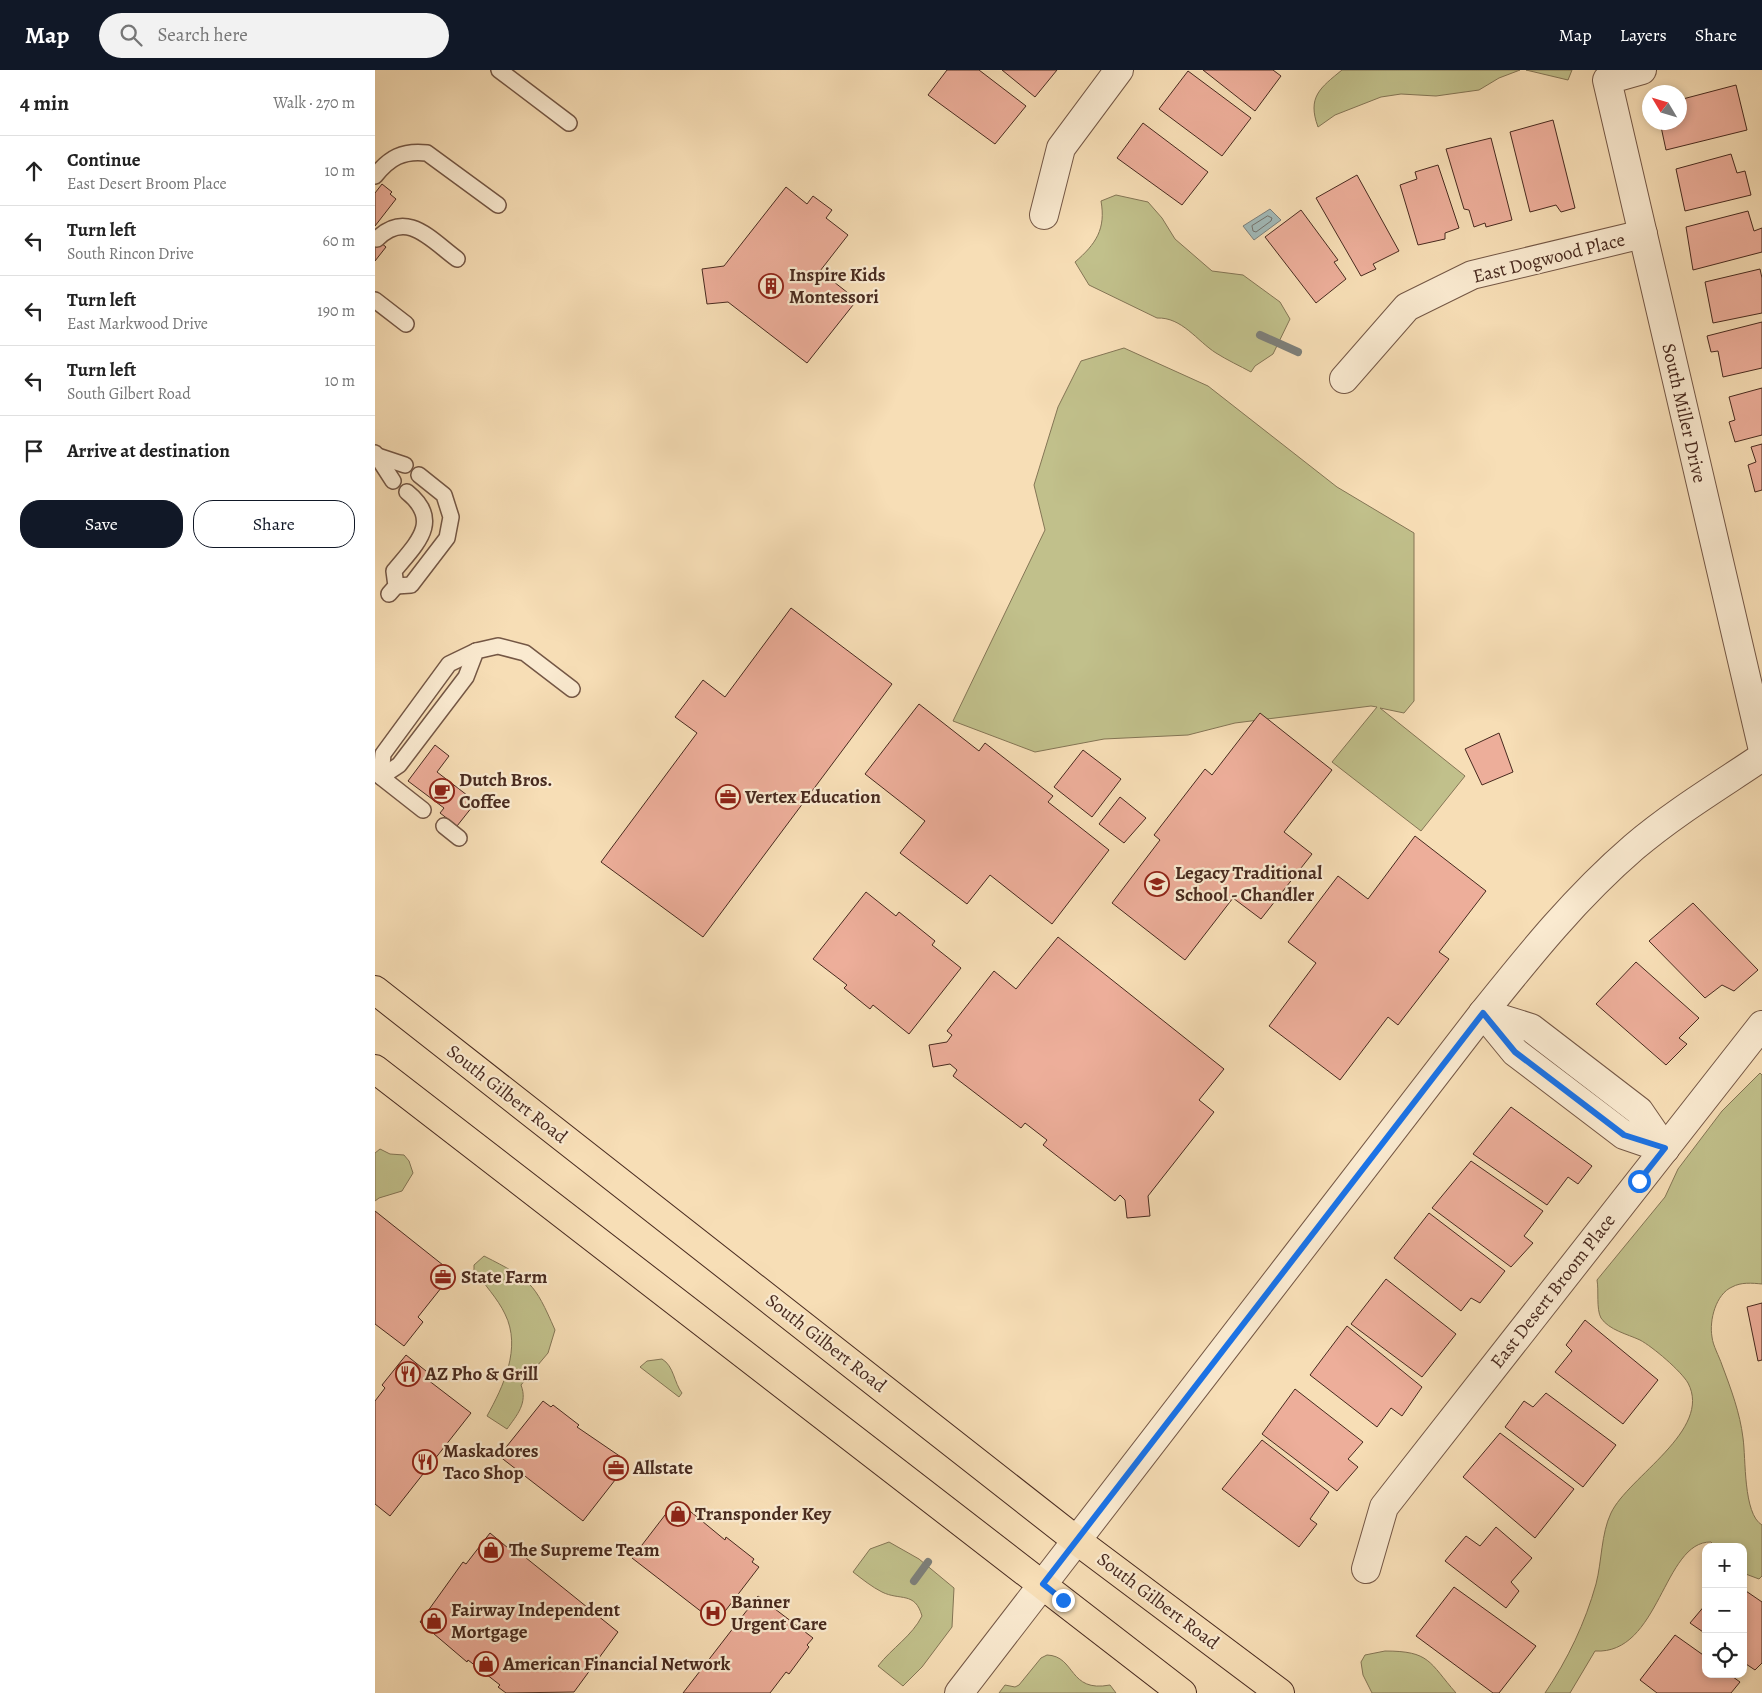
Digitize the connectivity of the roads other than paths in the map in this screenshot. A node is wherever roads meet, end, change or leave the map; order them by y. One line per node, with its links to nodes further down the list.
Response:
1 (499, 70): 4 (lane)
2 (1119, 70): 7 (street)
3 (1642, 70): 8 (street, South Miller Drive)
4 (569, 123)
5 (375, 176): 6 (lane)
6 (499, 205)
7 (1044, 215)
8 (1643, 234): 13 (street, East Dogwood Place); 21 (street, South Miller Drive)
9 (377, 239): 10 (lane)
10 (457, 259)
11 (375, 300): 12 (lane)
12 (406, 324)
13 (1344, 378)
14 (377, 454): 15 (lane); 17 (lane)
15 (405, 465)
16 (419, 475): 18 (lane)
17 (393, 481)
18 (407, 492)
19 (476, 651): 20 (lane); 23 (lane); 23 (lane)
20 (572, 689)
21 (1762, 746)
22 (1762, 757): 28 (street)
23 (381, 777): 24 (lane)
24 (423, 810)
25 (444, 826): 26 (lane)
26 (459, 838)
27 (375, 990): 32 (main road, South Gilbert Road)
28 (1483, 1013): 31 (street); 32 (street)
29 (1762, 1025): 31 (street, East Desert Broom Place)
30 (375, 1069): 34 (main road)
31 (1665, 1148): 33 (street, East Desert Broom Place)
32 (1076, 1540): 34 (street); 37 (main road, South Gilbert Road)
33 (1366, 1569)
34 (1043, 1584): 35 (street); 36 (main road)
35 (959, 1693)
36 (1182, 1693)
37 (1280, 1693)

